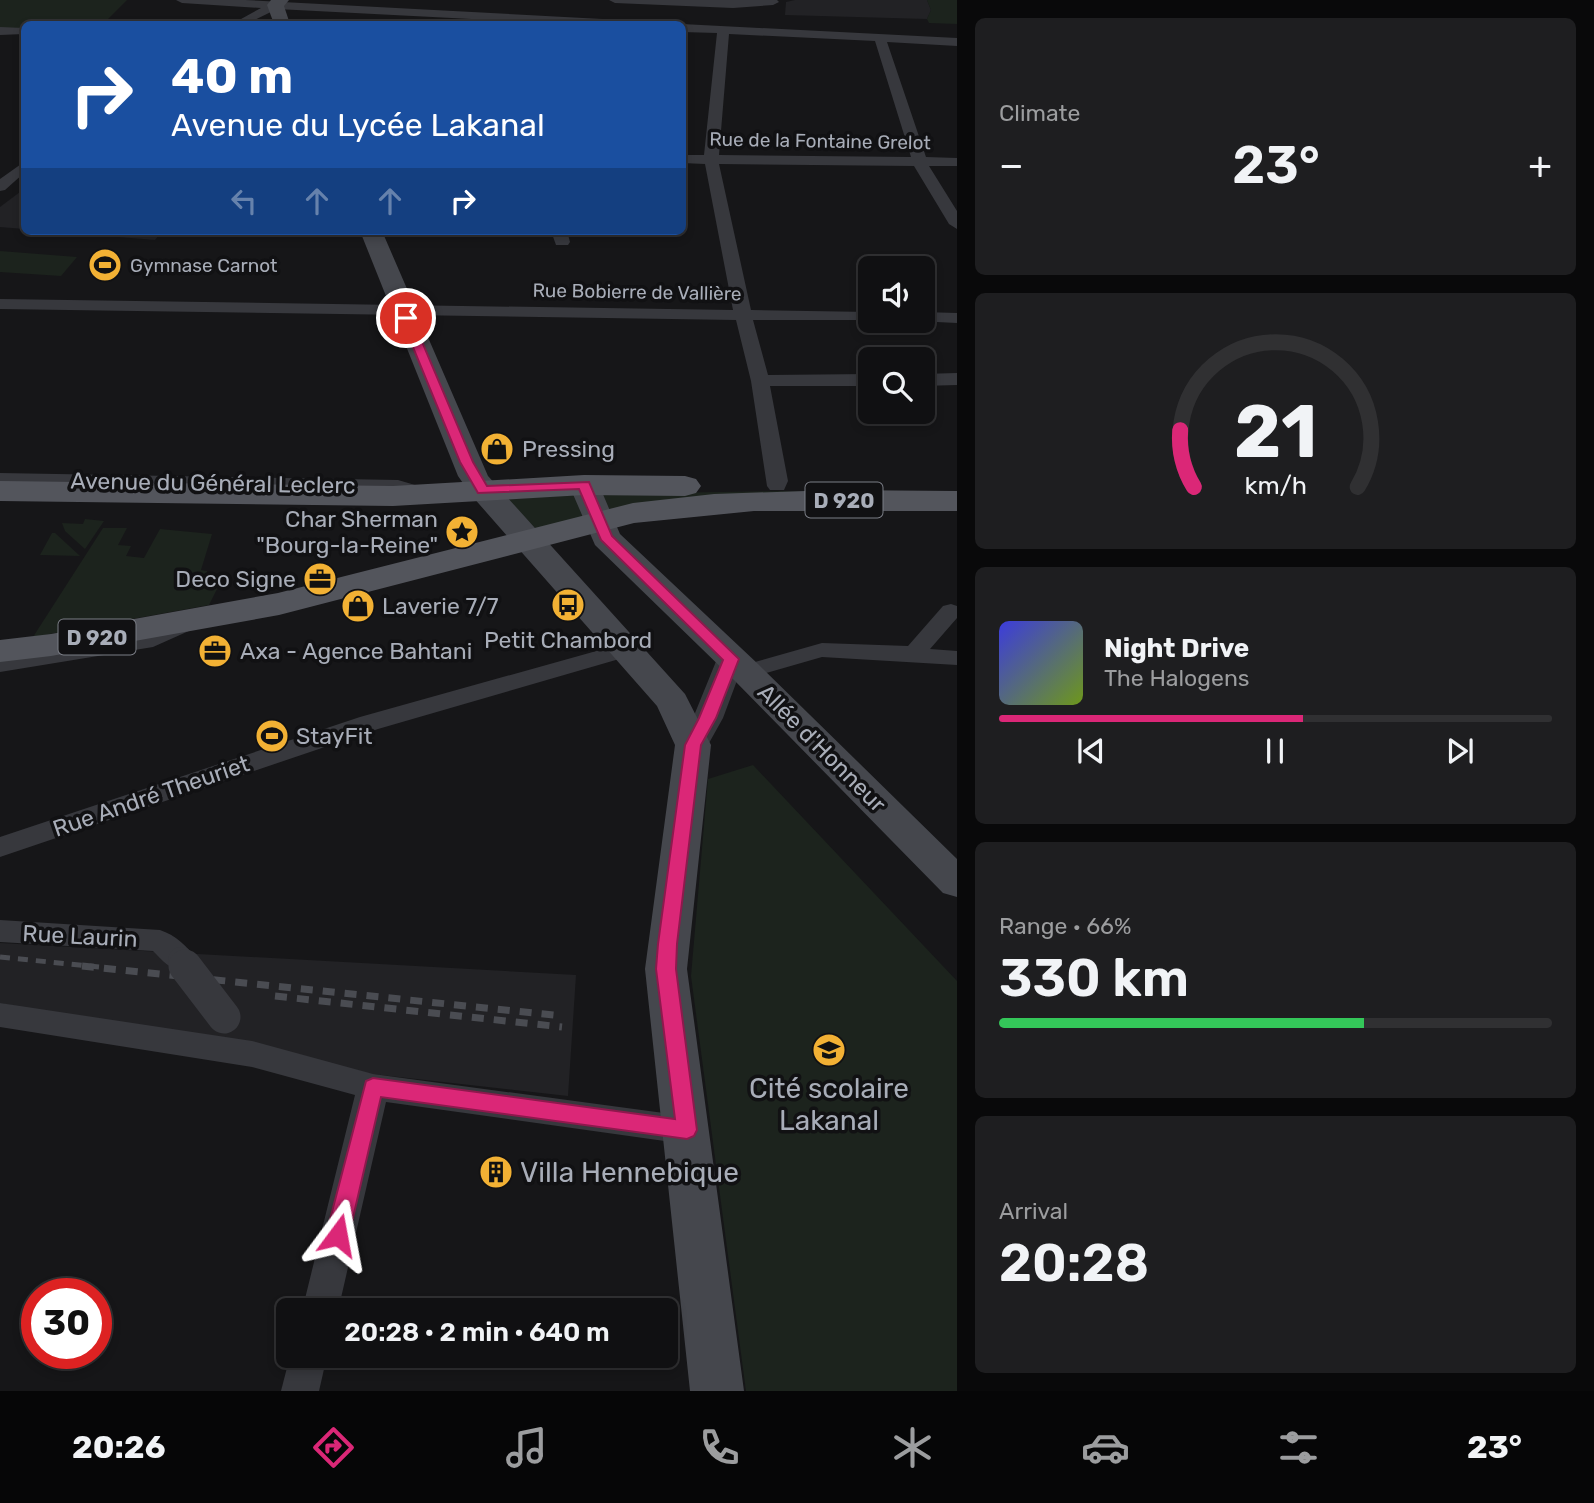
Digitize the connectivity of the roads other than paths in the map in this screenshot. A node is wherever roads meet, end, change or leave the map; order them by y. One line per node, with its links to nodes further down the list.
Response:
1 (182, 0): 4 (street)
2 (615, 0): 3 (street)
3 (773, 2)
4 (278, 3): 5 (street); 6 (main road); 7 (street)
5 (244, 21)
6 (281, 21)
7 (521, 21)
8 (686, 28): 9 (street)
9 (723, 30): 12 (street); 15 (street)
10 (0, 31): 11 (street)
11 (21, 32)
12 (880, 38): 13 (street); 16 (street)
13 (957, 42)
14 (686, 159): 15 (street, Rue de la Fontaine Grelot)
15 (711, 159): 16 (street, Rue de la Fontaine Grelot); 25 (street)
16 (919, 161): 17 (street, Rue de la Fontaine Grelot); 21 (street)
17 (957, 162)
18 (21, 168): 19 (street)
19 (2, 183): 20 (street)
20 (21, 183)
21 (955, 216)
22 (373, 235): 24 (main road)
23 (0, 304): 24 (street, Rue Bobierre de Vallière)
24 (403, 310): 25 (street, Rue Bobierre de Vallière); 37 (main road)
25 (743, 315): 26 (street, Rue Bobierre de Vallière); 32 (street)
26 (858, 317)
27 (935, 317): 28 (street)
28 (957, 318)
29 (957, 379): 31 (street)
30 (858, 380): 32 (street)
31 (935, 380)
32 (760, 381): 35 (street)
33 (0, 479): 39 (street, Avenue du Général Leclerc)
34 (584, 485): 35 (main road, Avenue du Général Leclerc / D 920); 37 (main road, Avenue du Général Leclerc / D 920); 41 (main road, Allée d'Honneur)
35 (777, 486): 36 (main road, Avenue du Général Leclerc / D 920)
36 (957, 489)
37 (482, 490): 39 (main road, Avenue du Général Leclerc / D 920); 42 (main road)
38 (0, 491): 39 (main road, Avenue du Général Leclerc / D 920)
39 (425, 494)
40 (957, 501): 41 (main road, D 920)
41 (599, 522): 42 (main road, D 920); 50 (main road, Allée d'Honneur)
42 (528, 540): 44 (main road, D 920); 45 (main road)
43 (951, 611): 47 (street)
44 (193, 620): 46 (main road, D 920); 49 (street)
45 (625, 650): 51 (main road); 52 (street, Rue André Theuriet)
46 (0, 651)
47 (907, 655): 48 (street); 50 (street)
48 (957, 658)
49 (0, 665)
50 (738, 665): 51 (street); 53 (main road, Allée d'Honneur)
51 (693, 745): 58 (main road)
52 (0, 847)
53 (957, 883)
54 (0, 931): 56 (street, Rue Laurin, bridge)
55 (0, 1015): 56 (street)
56 (252, 1055): 57 (street)
57 (373, 1087): 58 (street); 59 (street)
58 (687, 1130): 62 (main road)
59 (323, 1298)
60 (306, 1368): 61 (street)
61 (300, 1391)
62 (717, 1391)

